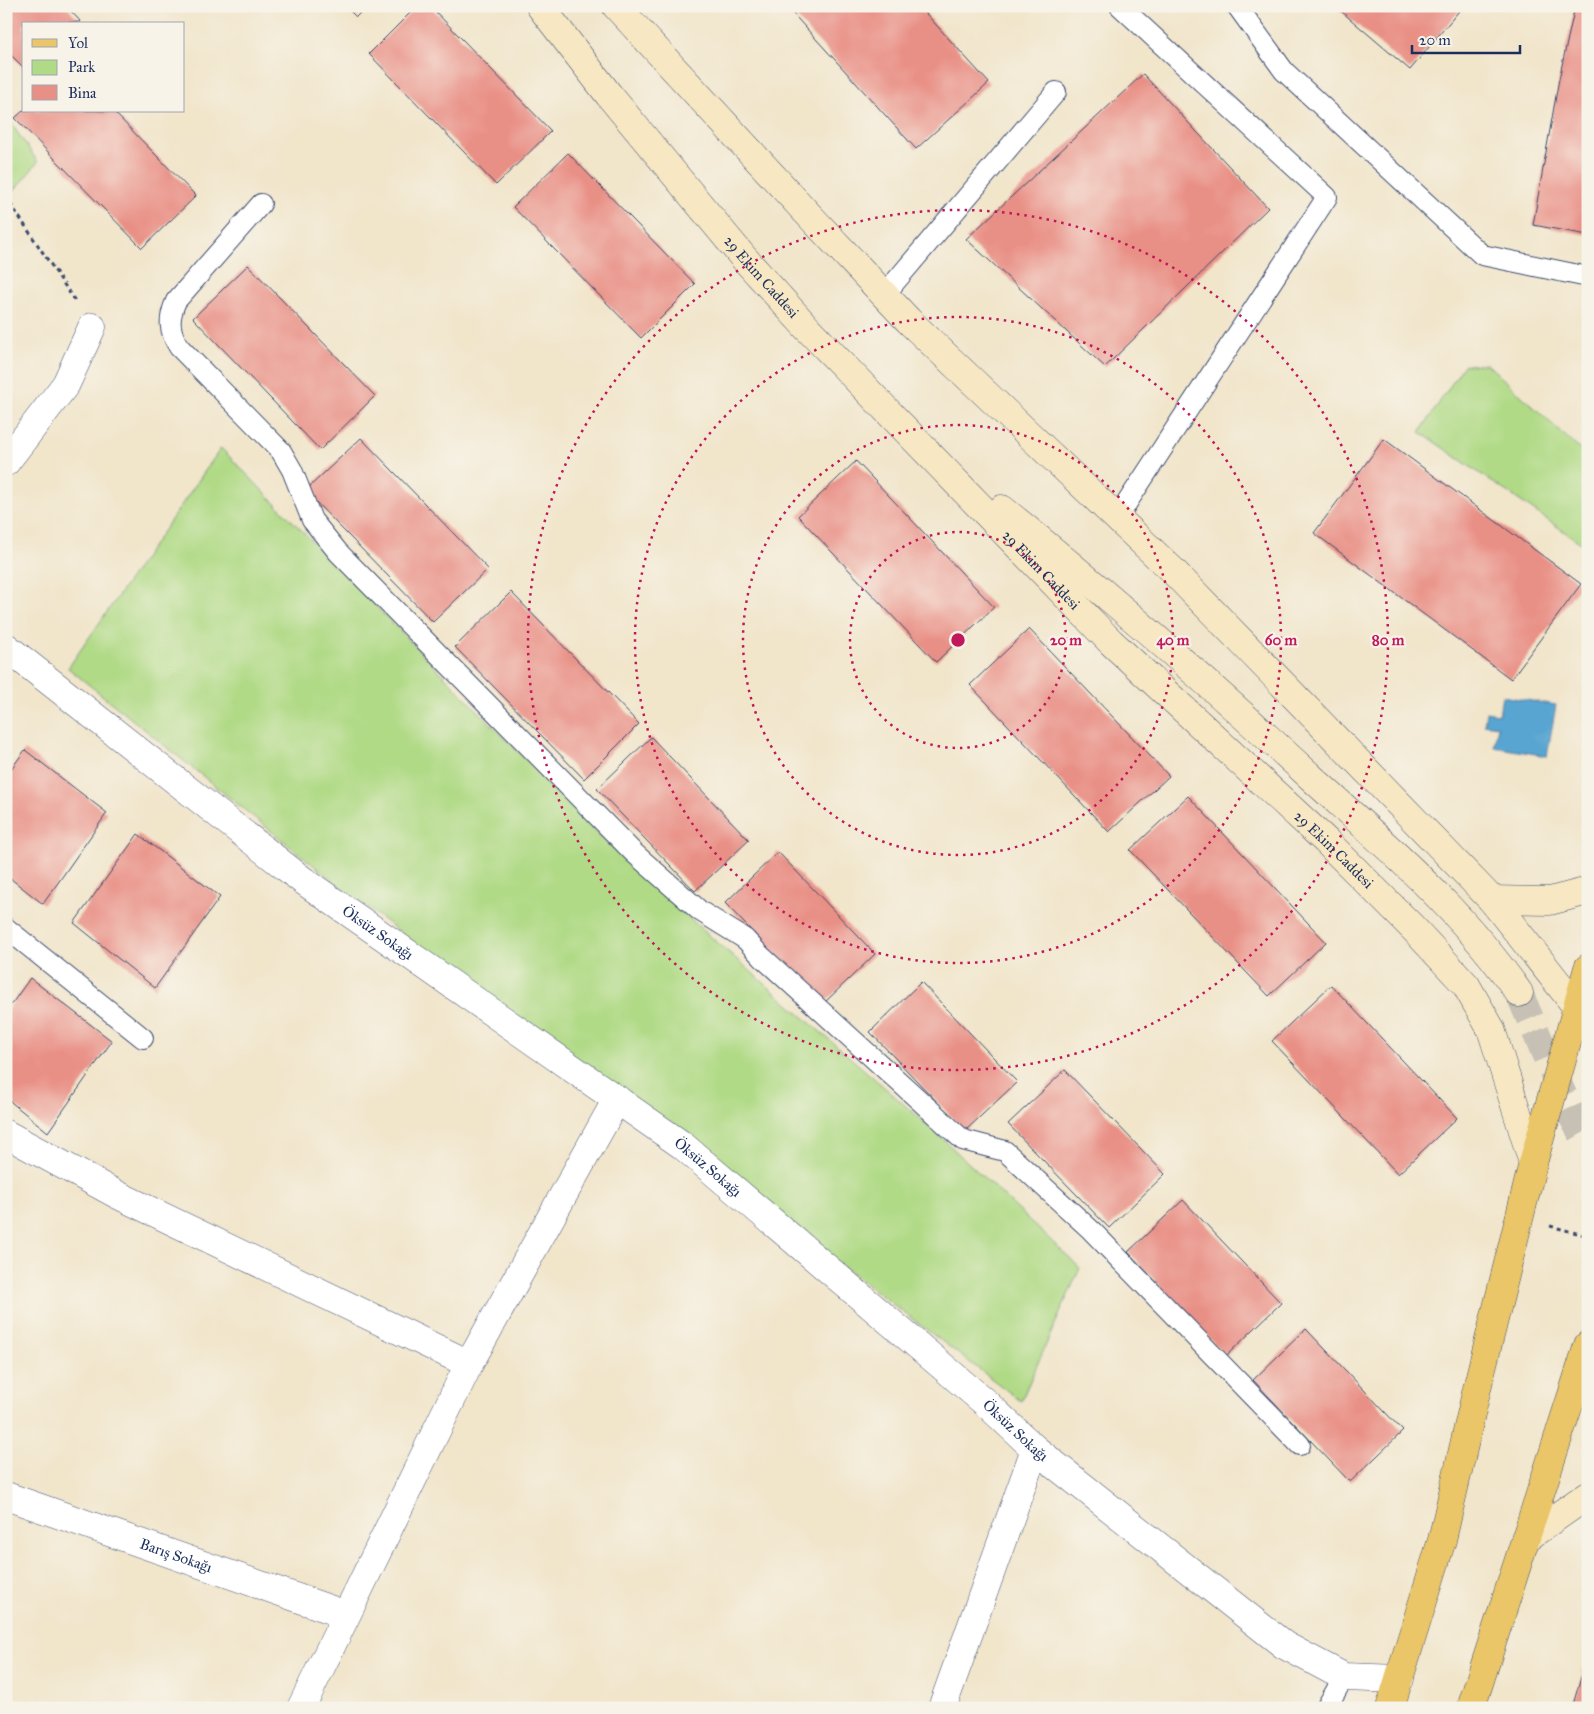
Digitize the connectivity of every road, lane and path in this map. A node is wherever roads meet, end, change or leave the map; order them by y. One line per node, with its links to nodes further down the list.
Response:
1 (540, 6): 11 (main road, 29 Ekim Caddesi)
2 (1120, 6): 13 (lane)
3 (1238, 6): 8 (lane)
4 (625, 10): 9 (main road)
5 (1056, 92): 9 (lane)
6 (6, 197): 10 (path)
7 (261, 204): 29 (lane)
8 (1588, 277)
9 (884, 295): 13 (main road)
10 (92, 327): 12 (street)
11 (915, 440): 19 (main road); 24 (main road, 29 Ekim Caddesi)
12 (6, 462)
13 (1117, 518): 16 (main road)
14 (6, 647): 22 (street, Öksüz Sokağı)
15 (1588, 891): 16 (main road)
16 (1492, 900): 20 (main road)
17 (6, 928): 21 (lane)
18 (1588, 968): 20 (main road)
19 (1519, 993)
20 (1582, 1017): 24 (main road)
21 (143, 1038)
22 (617, 1099): 28 (street); 30 (street, Öksüz Sokağı)
23 (6, 1134): 28 (street)
24 (1534, 1163): 25 (main road)
25 (1520, 1218): 26 (path); 36 (main road)
26 (1588, 1236)
27 (1588, 1345): 33 (main road)
28 (468, 1364): 34 (street)
29 (1300, 1445)
30 (1034, 1449): 35 (street, Öksüz Sokağı); 38 (street)
31 (1588, 1495): 33 (main road)
32 (6, 1496): 34 (street, Barış Sokağı)
33 (1525, 1540): 41 (main road)
34 (346, 1615): 37 (street)
35 (1344, 1677): 36 (street, Öksüz Sokağı); 39 (lane)
36 (1400, 1679): 40 (main road)
37 (301, 1708)
38 (942, 1708)
39 (1326, 1708)
40 (1390, 1708)
41 (1471, 1708)

